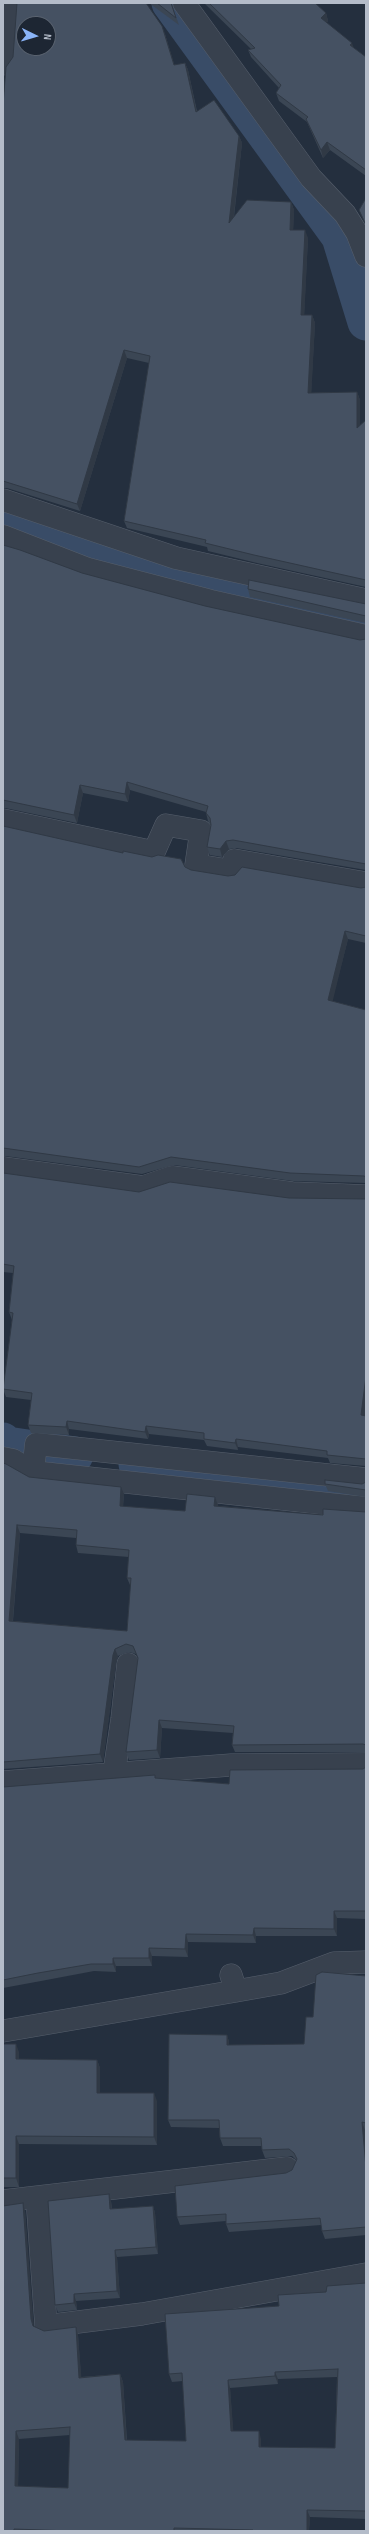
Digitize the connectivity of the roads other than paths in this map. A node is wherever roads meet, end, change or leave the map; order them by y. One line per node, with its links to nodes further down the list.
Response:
1 (8, 3): 3 (street)
2 (184, 3): 4 (street)
3 (3, 64)
4 (366, 256)
5 (3, 500): 7 (street)
6 (3, 536): 8 (street)
7 (176, 558): 8 (street); 9 (street)
8 (166, 589): 10 (street)
9 (366, 600)
10 (366, 636)
11 (3, 820): 12 (street)
12 (366, 883)
13 (3, 1168): 14 (street)
14 (366, 1196)
15 (3, 1458): 16 (street)
16 (33, 1472): 17 (street); 18 (street)
17 (366, 1479)
18 (366, 1508)
19 (128, 1664): 21 (street)
20 (366, 1764): 21 (street)
21 (114, 1773): 22 (street)
22 (3, 1782)
23 (366, 1962): 24 (street)
24 (3, 2031)
25 (287, 2168): 26 (street)
26 (37, 2198): 27 (street); 28 (street)
27 (3, 2201)
28 (366, 2274)

